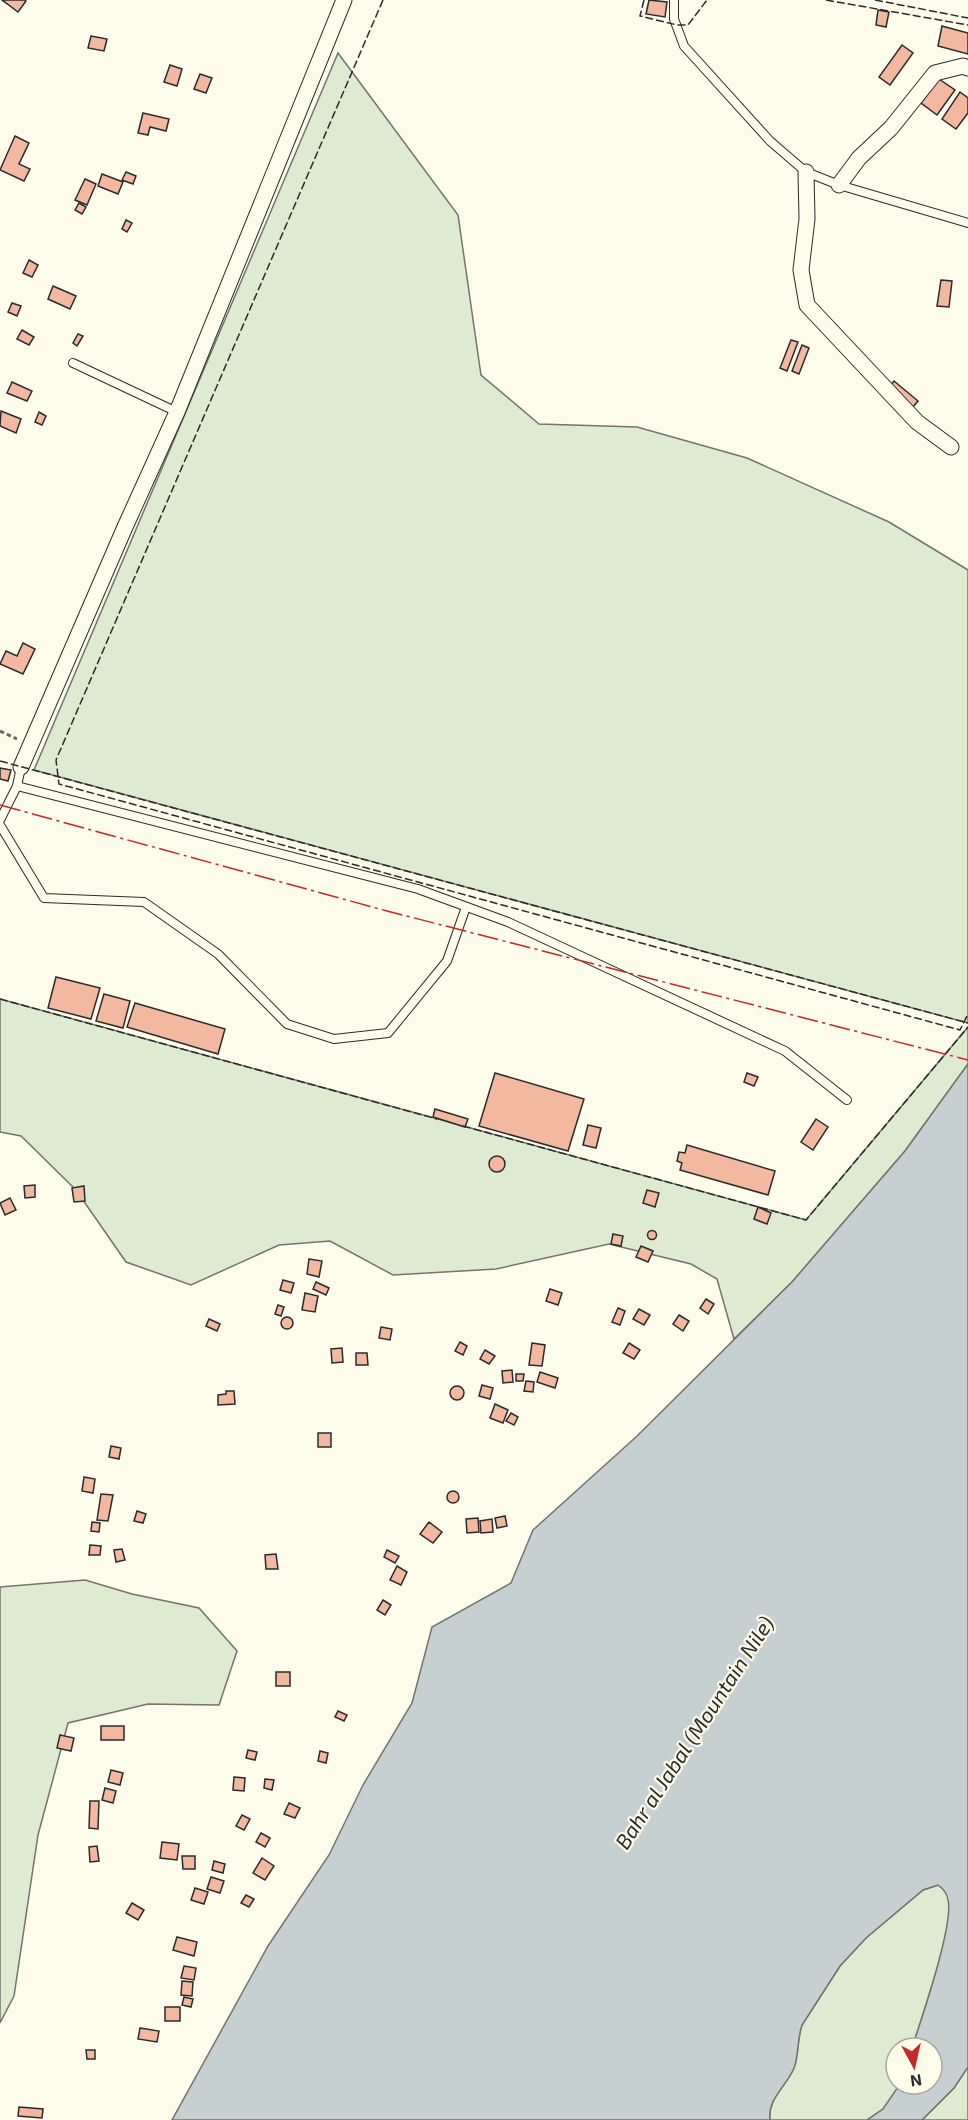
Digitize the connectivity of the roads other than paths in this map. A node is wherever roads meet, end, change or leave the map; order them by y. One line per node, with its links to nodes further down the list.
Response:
1 (344, 0): 8 (street)
2 (674, 0): 4 (lane)
3 (968, 68): 5 (street)
4 (806, 172): 5 (lane); 9 (street)
5 (839, 185): 6 (lane)
6 (968, 223)
7 (73, 363): 8 (lane)
8 (177, 412): 10 (street)
9 (951, 447)
10 (21, 767): 11 (lane)
11 (17, 786): 12 (lane); 14 (lane)
12 (0, 820)
13 (0, 825): 14 (lane)
14 (466, 907): 15 (lane)
15 (847, 1100)

